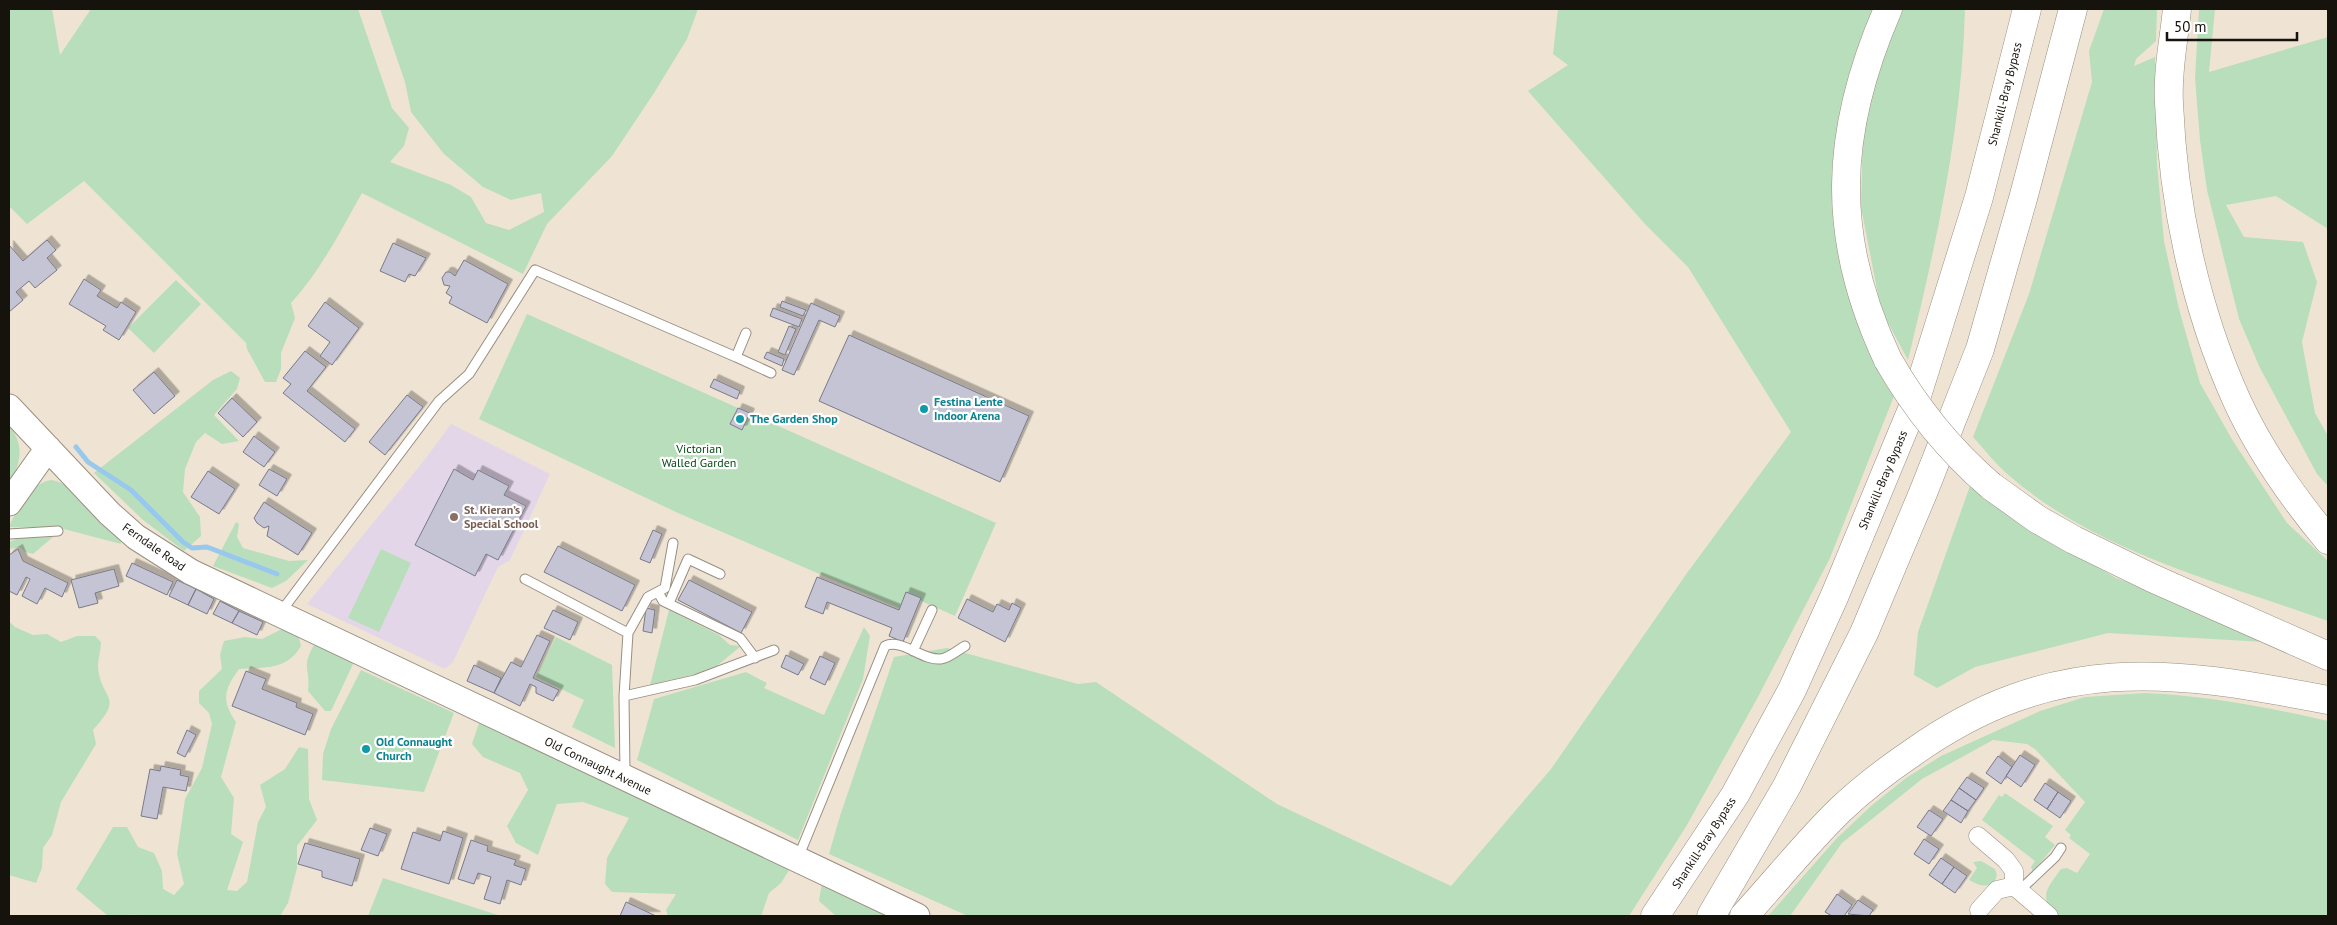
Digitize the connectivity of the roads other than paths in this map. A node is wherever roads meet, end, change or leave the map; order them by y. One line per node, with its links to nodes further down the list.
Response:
1 (1888, 9): 25 (highway, bridge)
2 (2027, 9): 36 (highway, Shankill-Bray Bypass)
3 (2072, 9): 37 (highway)
4 (2177, 9): 13 (highway)
5 (746, 333): 6 (lane)
6 (736, 358): 7 (lane); 20 (lane)
7 (771, 373)
8 (9, 407): 9 (street, Ferndale Road)
9 (48, 448): 10 (street); 20 (street, Ferndale Road)
10 (9, 503)
11 (58, 531): 12 (lane)
12 (9, 534)
13 (2328, 540)
14 (673, 544): 17 (lane)
15 (720, 574): 18 (lane)
16 (525, 579): 21 (lane)
17 (658, 592): 18 (lane); 21 (lane)
18 (668, 603): 26 (lane)
19 (932, 610): 24 (lane)
20 (280, 613): 29 (street, Old Connaught Avenue)
21 (628, 632): 27 (lane)
22 (965, 646): 24 (lane)
23 (774, 650): 26 (lane)
24 (913, 651): 32 (lane)
25 (2328, 656)
26 (755, 658): 27 (lane)
27 (624, 696): 29 (lane)
28 (2328, 700): 38 (highway)
29 (625, 779): 32 (street, Old Connaught Avenue)
30 (1978, 836): 33 (street)
31 (2060, 848): 33 (lane)
32 (797, 861): 35 (street, Old Connaught Avenue)
33 (2016, 888): 34 (street); 39 (street)
34 (1979, 910)
35 (917, 916)
36 (1655, 916)
37 (1711, 916)
38 (1744, 916)
39 (2049, 916)

